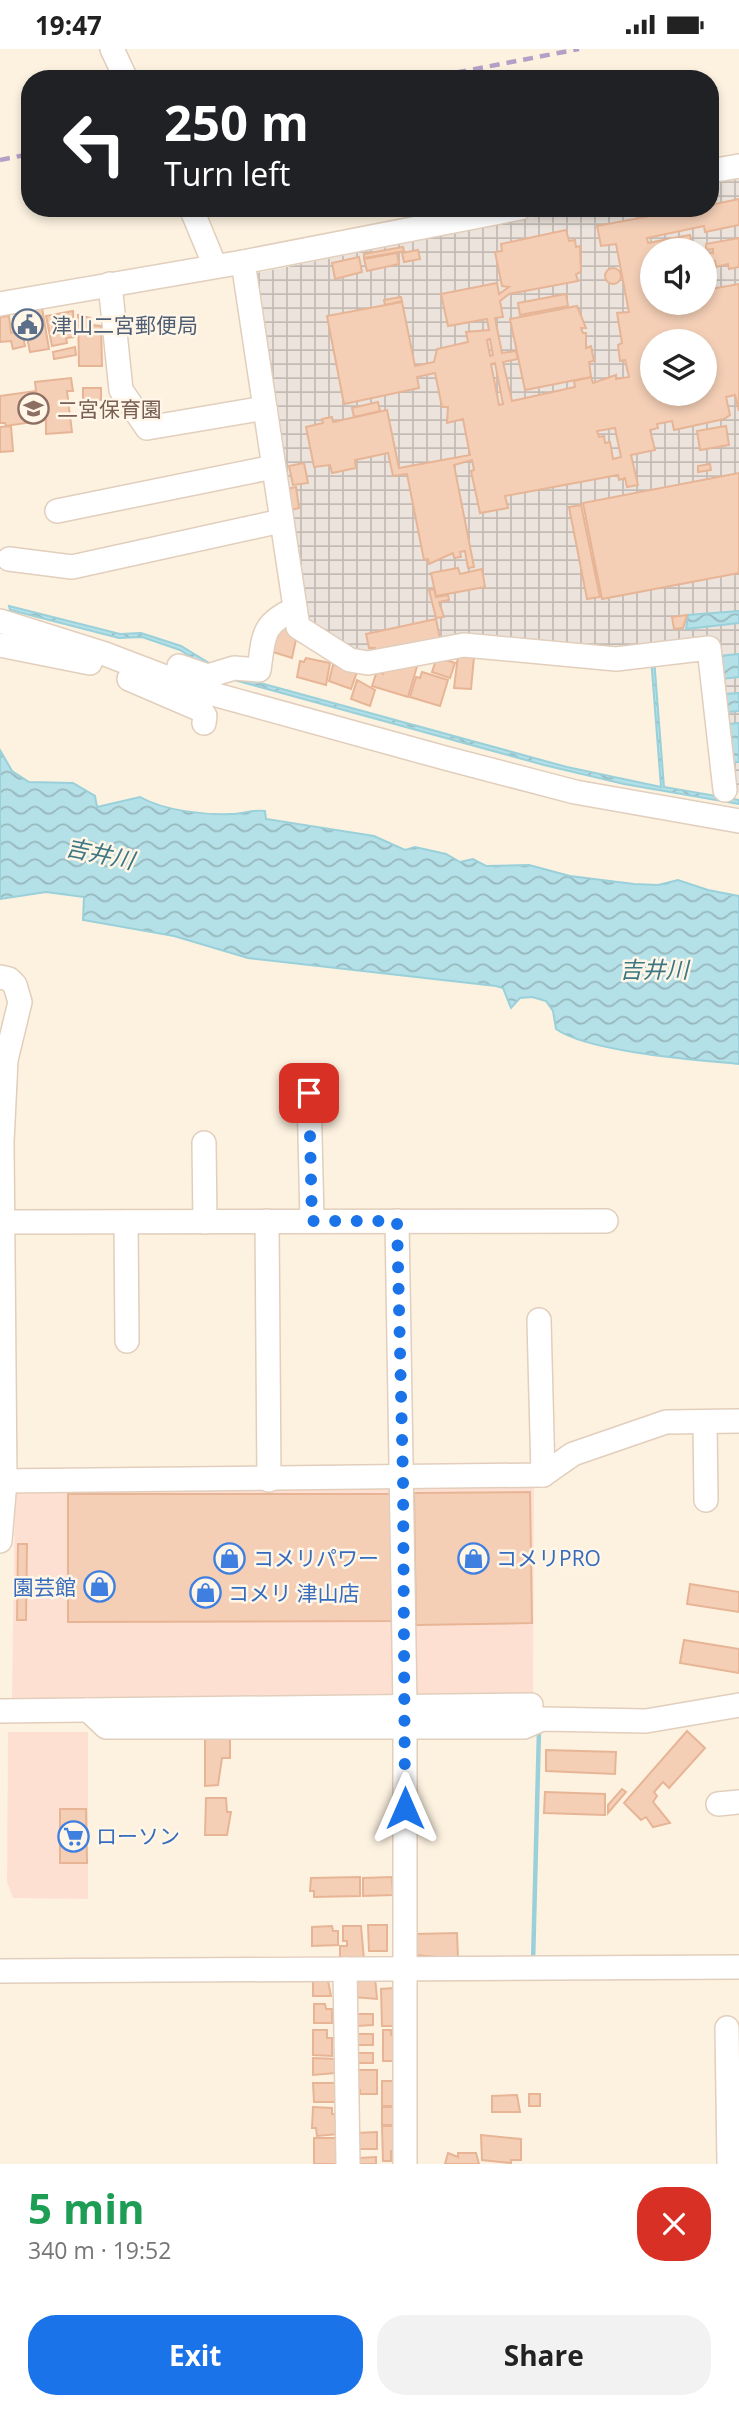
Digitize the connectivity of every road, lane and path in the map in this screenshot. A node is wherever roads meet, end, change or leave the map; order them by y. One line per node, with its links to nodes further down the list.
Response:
1 (112, 49): 2 (street)
2 (122, 70)
3 (739, 166): 4 (street)
4 (719, 169)
5 (195, 217): 8 (street)
6 (474, 217): 7 (street)
7 (243, 262): 8 (street); 11 (street)
8 (215, 266): 9 (street)
9 (110, 283): 10 (street); 11 (street)
10 (0, 304)
11 (265, 408): 12 (street)
12 (274, 467): 13 (street); 14 (street)
13 (57, 511)
14 (281, 521): 15 (street); 16 (street)
15 (9, 559)
16 (295, 609): 19 (street); 22 (street)
17 (0, 621): 19 (street)
18 (0, 645): 20 (street)
19 (129, 664): 20 (street); 23 (street)
20 (101, 666): 21 (street)
21 (204, 723)
22 (725, 790)
23 (739, 821)
24 (0, 978): 26 (street)
25 (309, 1093): 29 (street)
26 (1, 1142): 32 (street)
27 (204, 1143): 34 (street)
28 (267, 1221): 29 (street); 34 (street); 41 (street)
29 (312, 1221): 30 (street)
30 (397, 1221): 31 (street); 40 (street)
31 (606, 1221)
32 (3, 1222): 33 (street); 42 (street)
33 (126, 1222): 34 (street); 36 (street)
34 (205, 1222)
35 (539, 1320): 39 (street)
36 (127, 1341)
37 (739, 1421): 38 (street)
38 (705, 1422): 39 (street); 43 (street)
39 (543, 1475): 40 (street)
40 (403, 1479): 41 (street); 48 (street)
41 (269, 1480): 42 (street)
42 (2, 1481): 44 (street)
43 (706, 1500)
44 (0, 1541)
45 (531, 1705): 48 (street)
46 (739, 1705): 48 (street)
47 (0, 1711): 48 (street)
48 (405, 1717): 51 (street)
49 (739, 1967): 51 (street)
50 (345, 1969): 51 (street); 52 (street); 54 (street)
51 (404, 1969): 55 (street)
52 (0, 1971)
53 (727, 2028): 56 (street)
54 (348, 2164)
55 (405, 2164)
56 (729, 2164)

